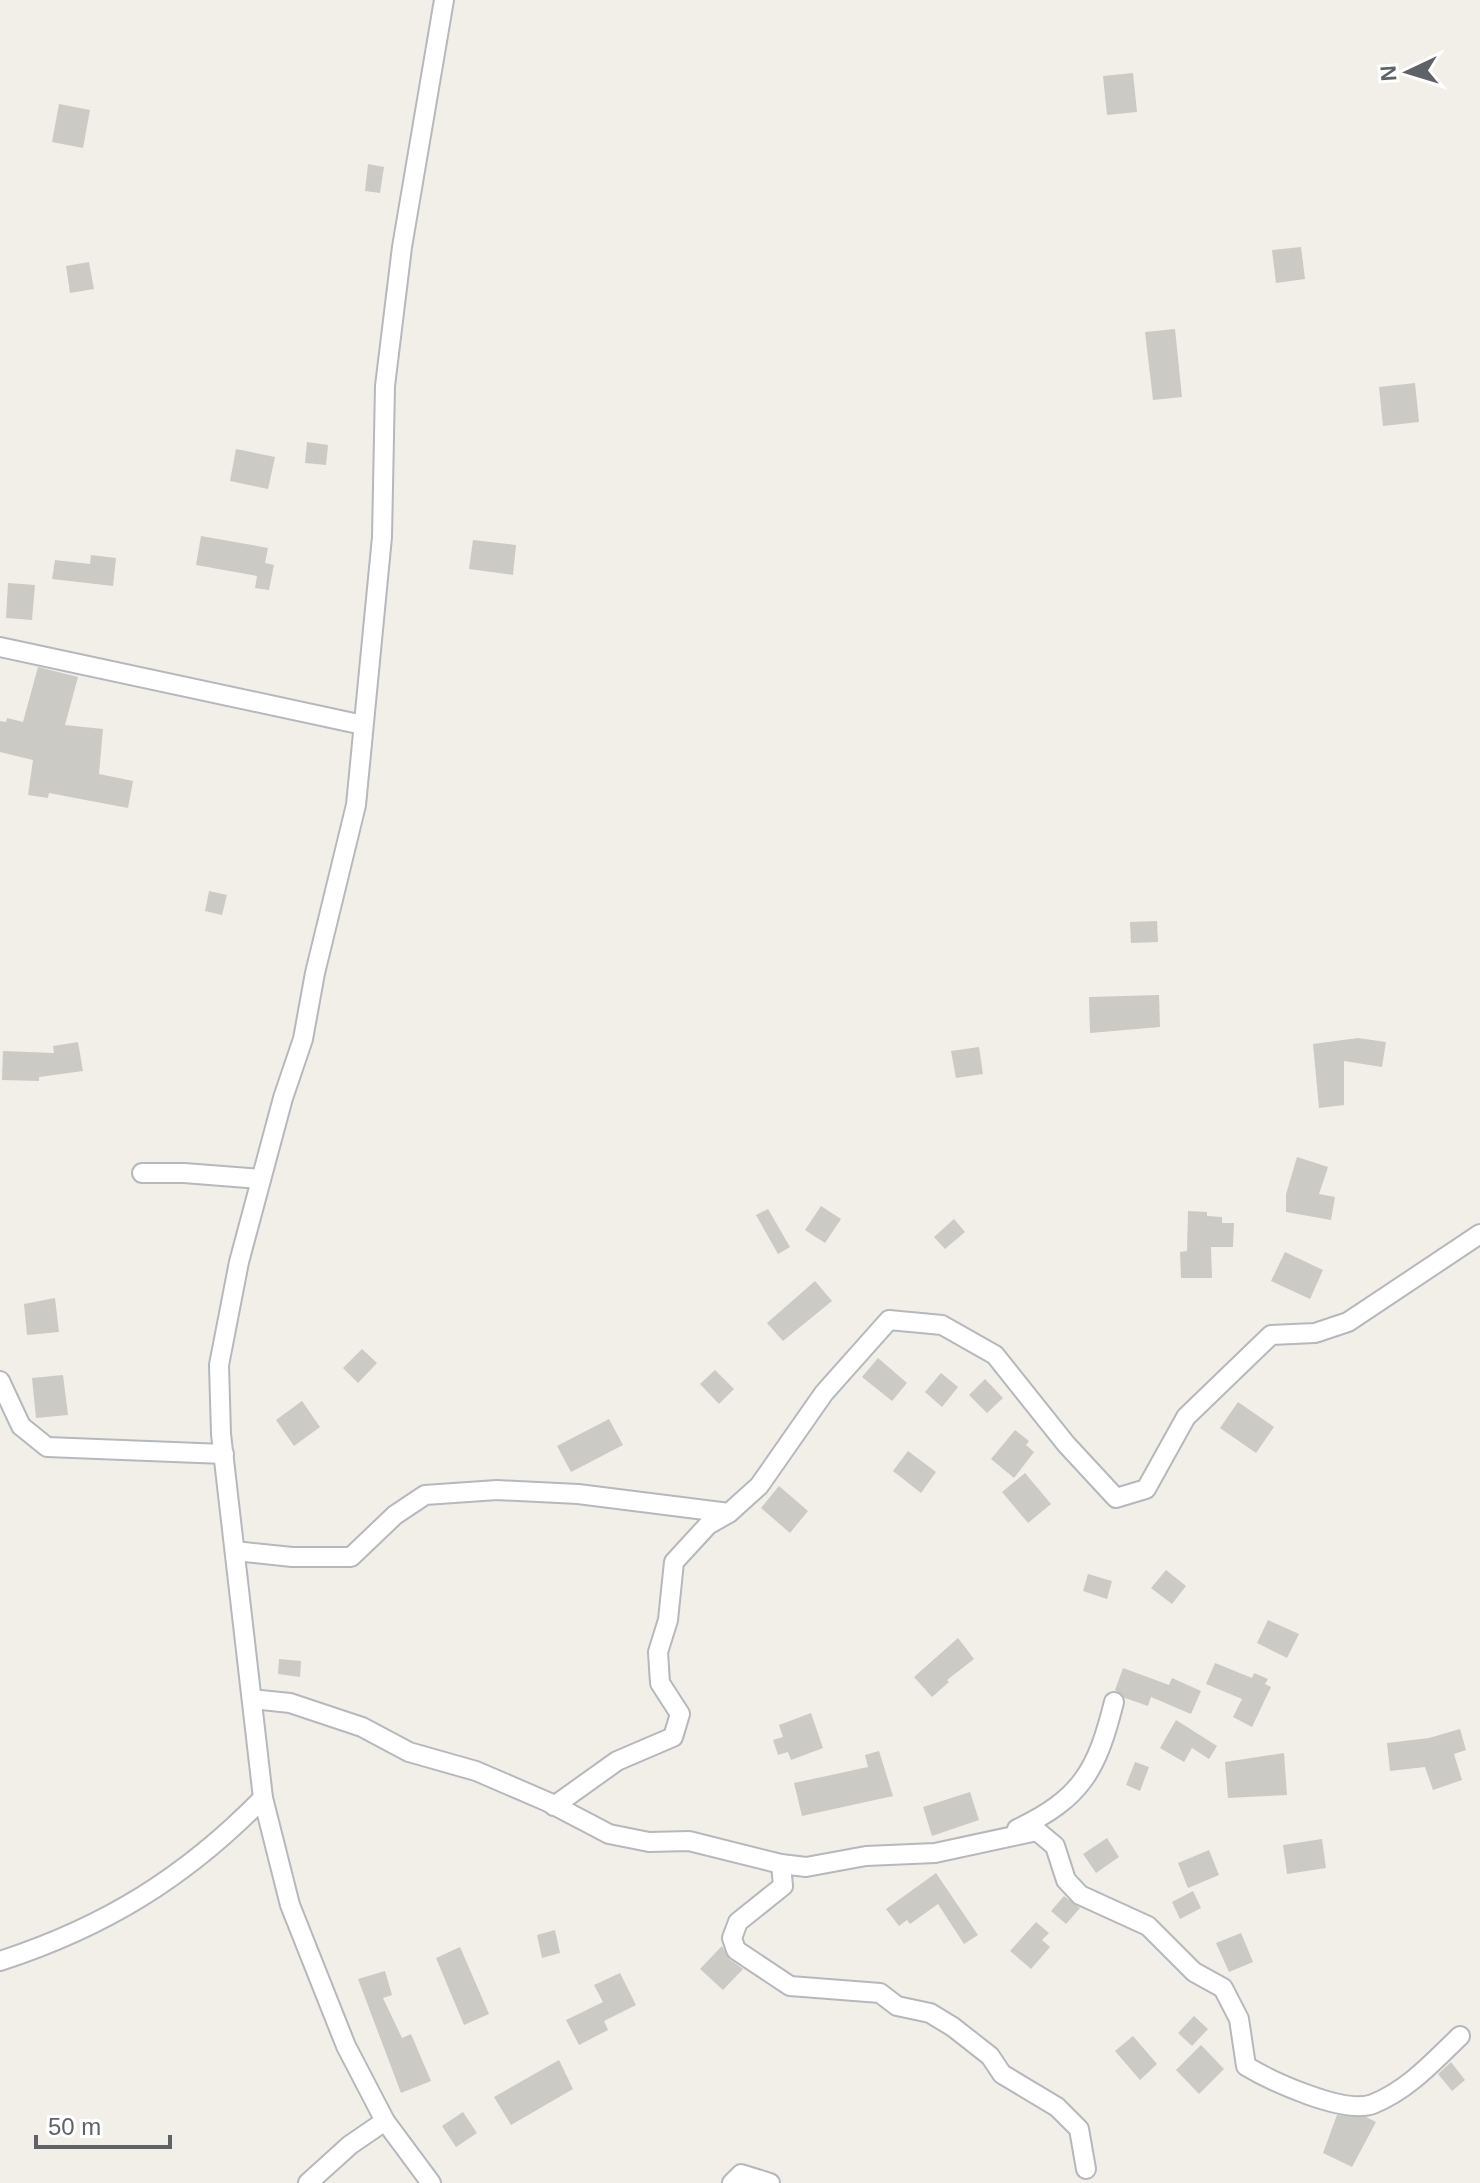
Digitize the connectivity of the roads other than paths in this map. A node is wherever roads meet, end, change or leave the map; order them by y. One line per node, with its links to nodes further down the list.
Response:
1 (444, 0): 3 (street)
2 (0, 647): 3 (street)
3 (363, 725): 5 (street)
4 (142, 1173): 5 (street)
5 (261, 1179): 8 (street)
6 (1480, 1234): 9 (street)
7 (0, 1381): 8 (street)
8 (224, 1454): 10 (street)
9 (729, 1513): 10 (street); 14 (street)
10 (235, 1551): 11 (street)
11 (252, 1699): 13 (street); 14 (street)
12 (1114, 1702): 15 (street)
13 (263, 1798): 17 (street); 19 (street)
14 (554, 1806): 16 (street)
15 (1000, 1837): 16 (street); 18 (street)
16 (781, 1864): 20 (street)
17 (0, 1961)
18 (1460, 2036)
19 (385, 2121): 21 (street); 22 (street)
20 (1086, 2169)
21 (308, 2183)
22 (431, 2183)
23 (732, 2183): 24 (street)
24 (770, 2183)

